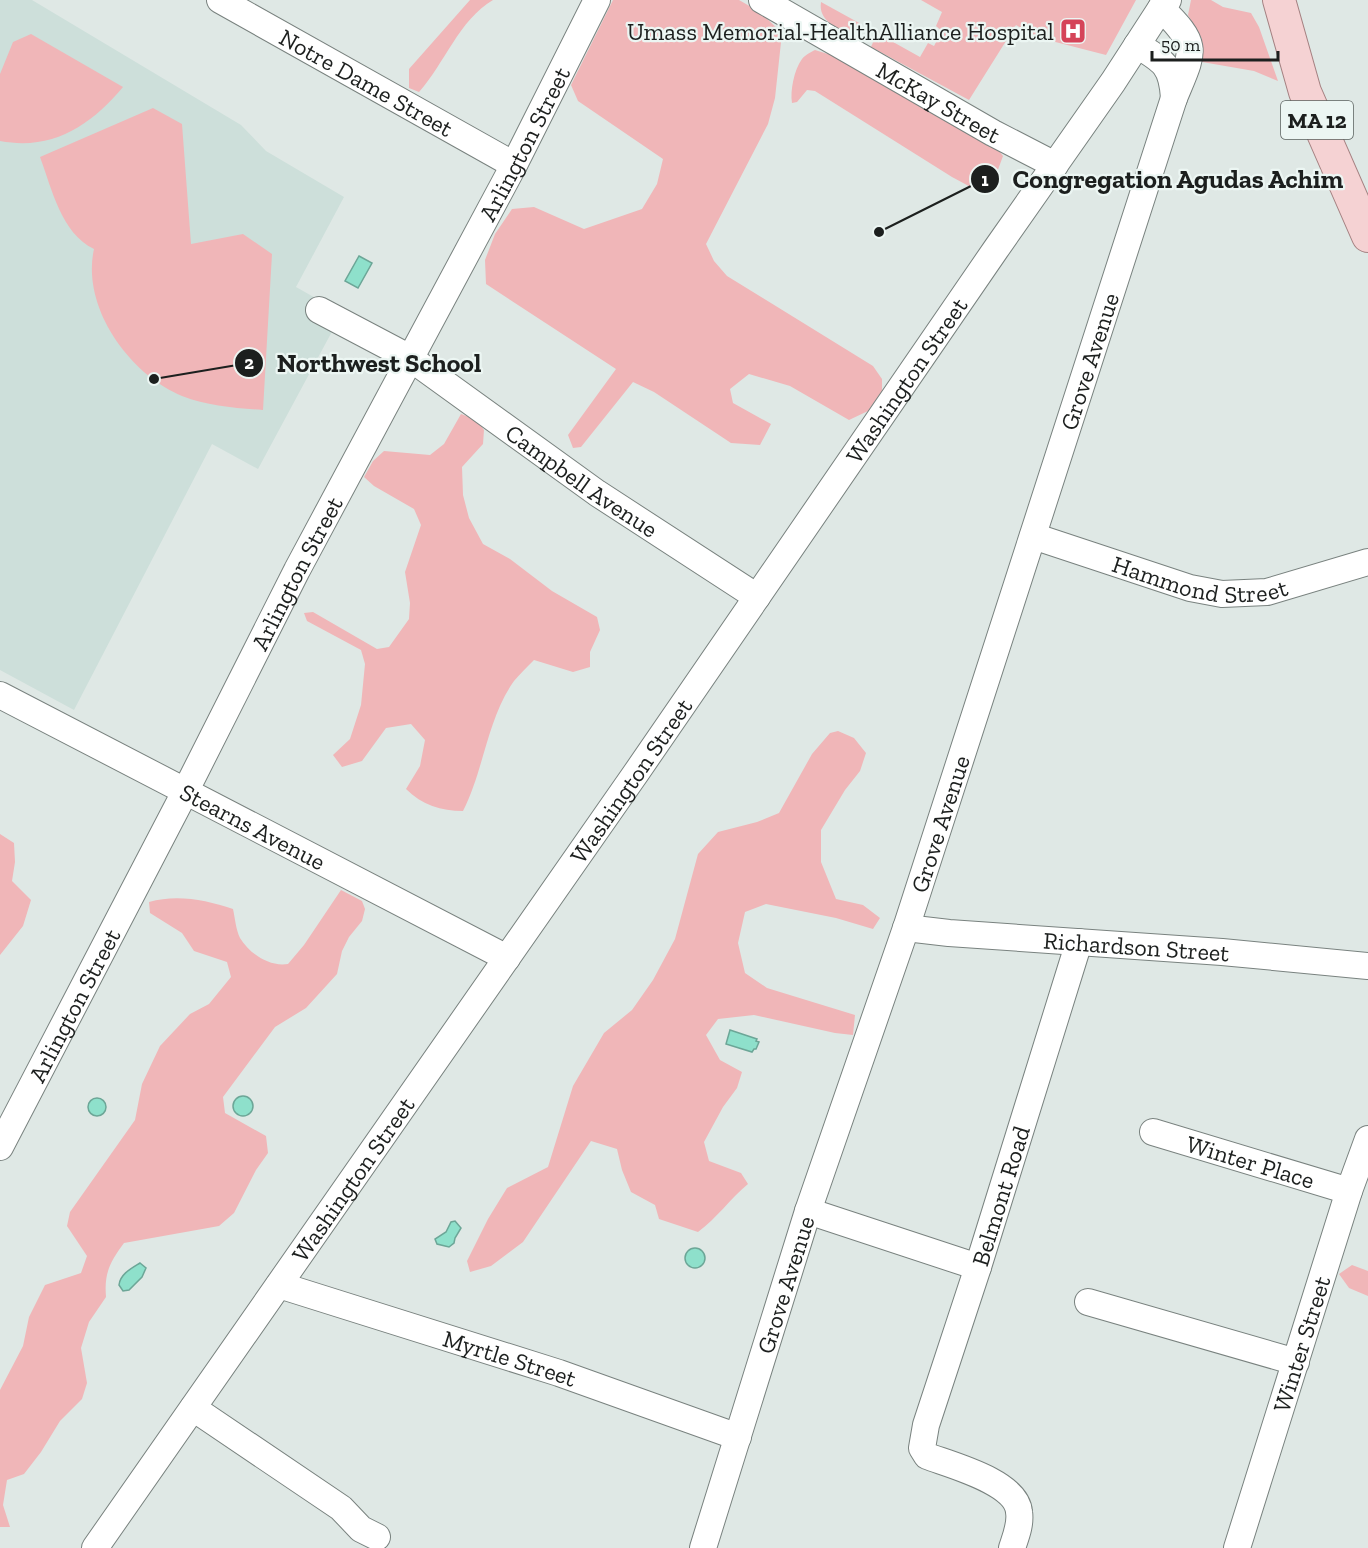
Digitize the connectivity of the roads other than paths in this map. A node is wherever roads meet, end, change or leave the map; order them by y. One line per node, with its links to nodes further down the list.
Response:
1 (220, 0): 8 (street, Notre Dame Street)
2 (597, 0): 8 (street, Arlington Street)
3 (762, 0): 9 (street, McKay Street)
4 (1279, 0): 10 (main road, MA 12)
5 (1164, 3): 6 (street, Washington Street); 7 (street, Grove Avenue)
6 (1137, 45): 7 (street, Grove Avenue); 9 (street, Washington Street)
7 (1174, 98): 13 (street, Grove Avenue)
8 (514, 165): 12 (street, Arlington Street)
9 (1055, 165): 15 (street, Washington Street)
10 (1368, 236)
11 (319, 310): 12 (street, Campbell Avenue)
12 (410, 358): 15 (street, Campbell Avenue); 17 (street, Arlington Street)
13 (1033, 536): 14 (street, Hammond Street); 18 (street, Grove Avenue)
14 (1368, 562)
15 (757, 597): 20 (street, Washington Street)
16 (0, 694): 17 (street, Stearns Avenue)
17 (185, 792): 20 (street, Stearns Avenue); 24 (street, Arlington Street)
18 (906, 928): 19 (street, Richardson Street); 26 (street, Grove Avenue)
19 (1079, 942): 21 (street, Richardson Street); 27 (street, Belmont Road)
20 (507, 958): 28 (street, Washington Street)
21 (1368, 966)
22 (1153, 1132): 25 (street, Winter Place)
23 (1368, 1139): 25 (street, Winter Street)
24 (0, 1147)
25 (1349, 1191): 30 (street, Winter Street)
26 (808, 1211): 27 (street); 32 (street, Grove Avenue)
27 (978, 1268): 36 (street, Belmont Road)
28 (279, 1285): 31 (street, Washington Street); 32 (street, Myrtle Street)
29 (1088, 1302): 30 (street)
30 (1296, 1362): 37 (street, Winter Street)
31 (193, 1408): 33 (street); 34 (street, Washington Street)
32 (738, 1437): 35 (street, Grove Avenue)
33 (377, 1537)
34 (95, 1548)
35 (702, 1548)
36 (1012, 1548)
37 (1237, 1548)

